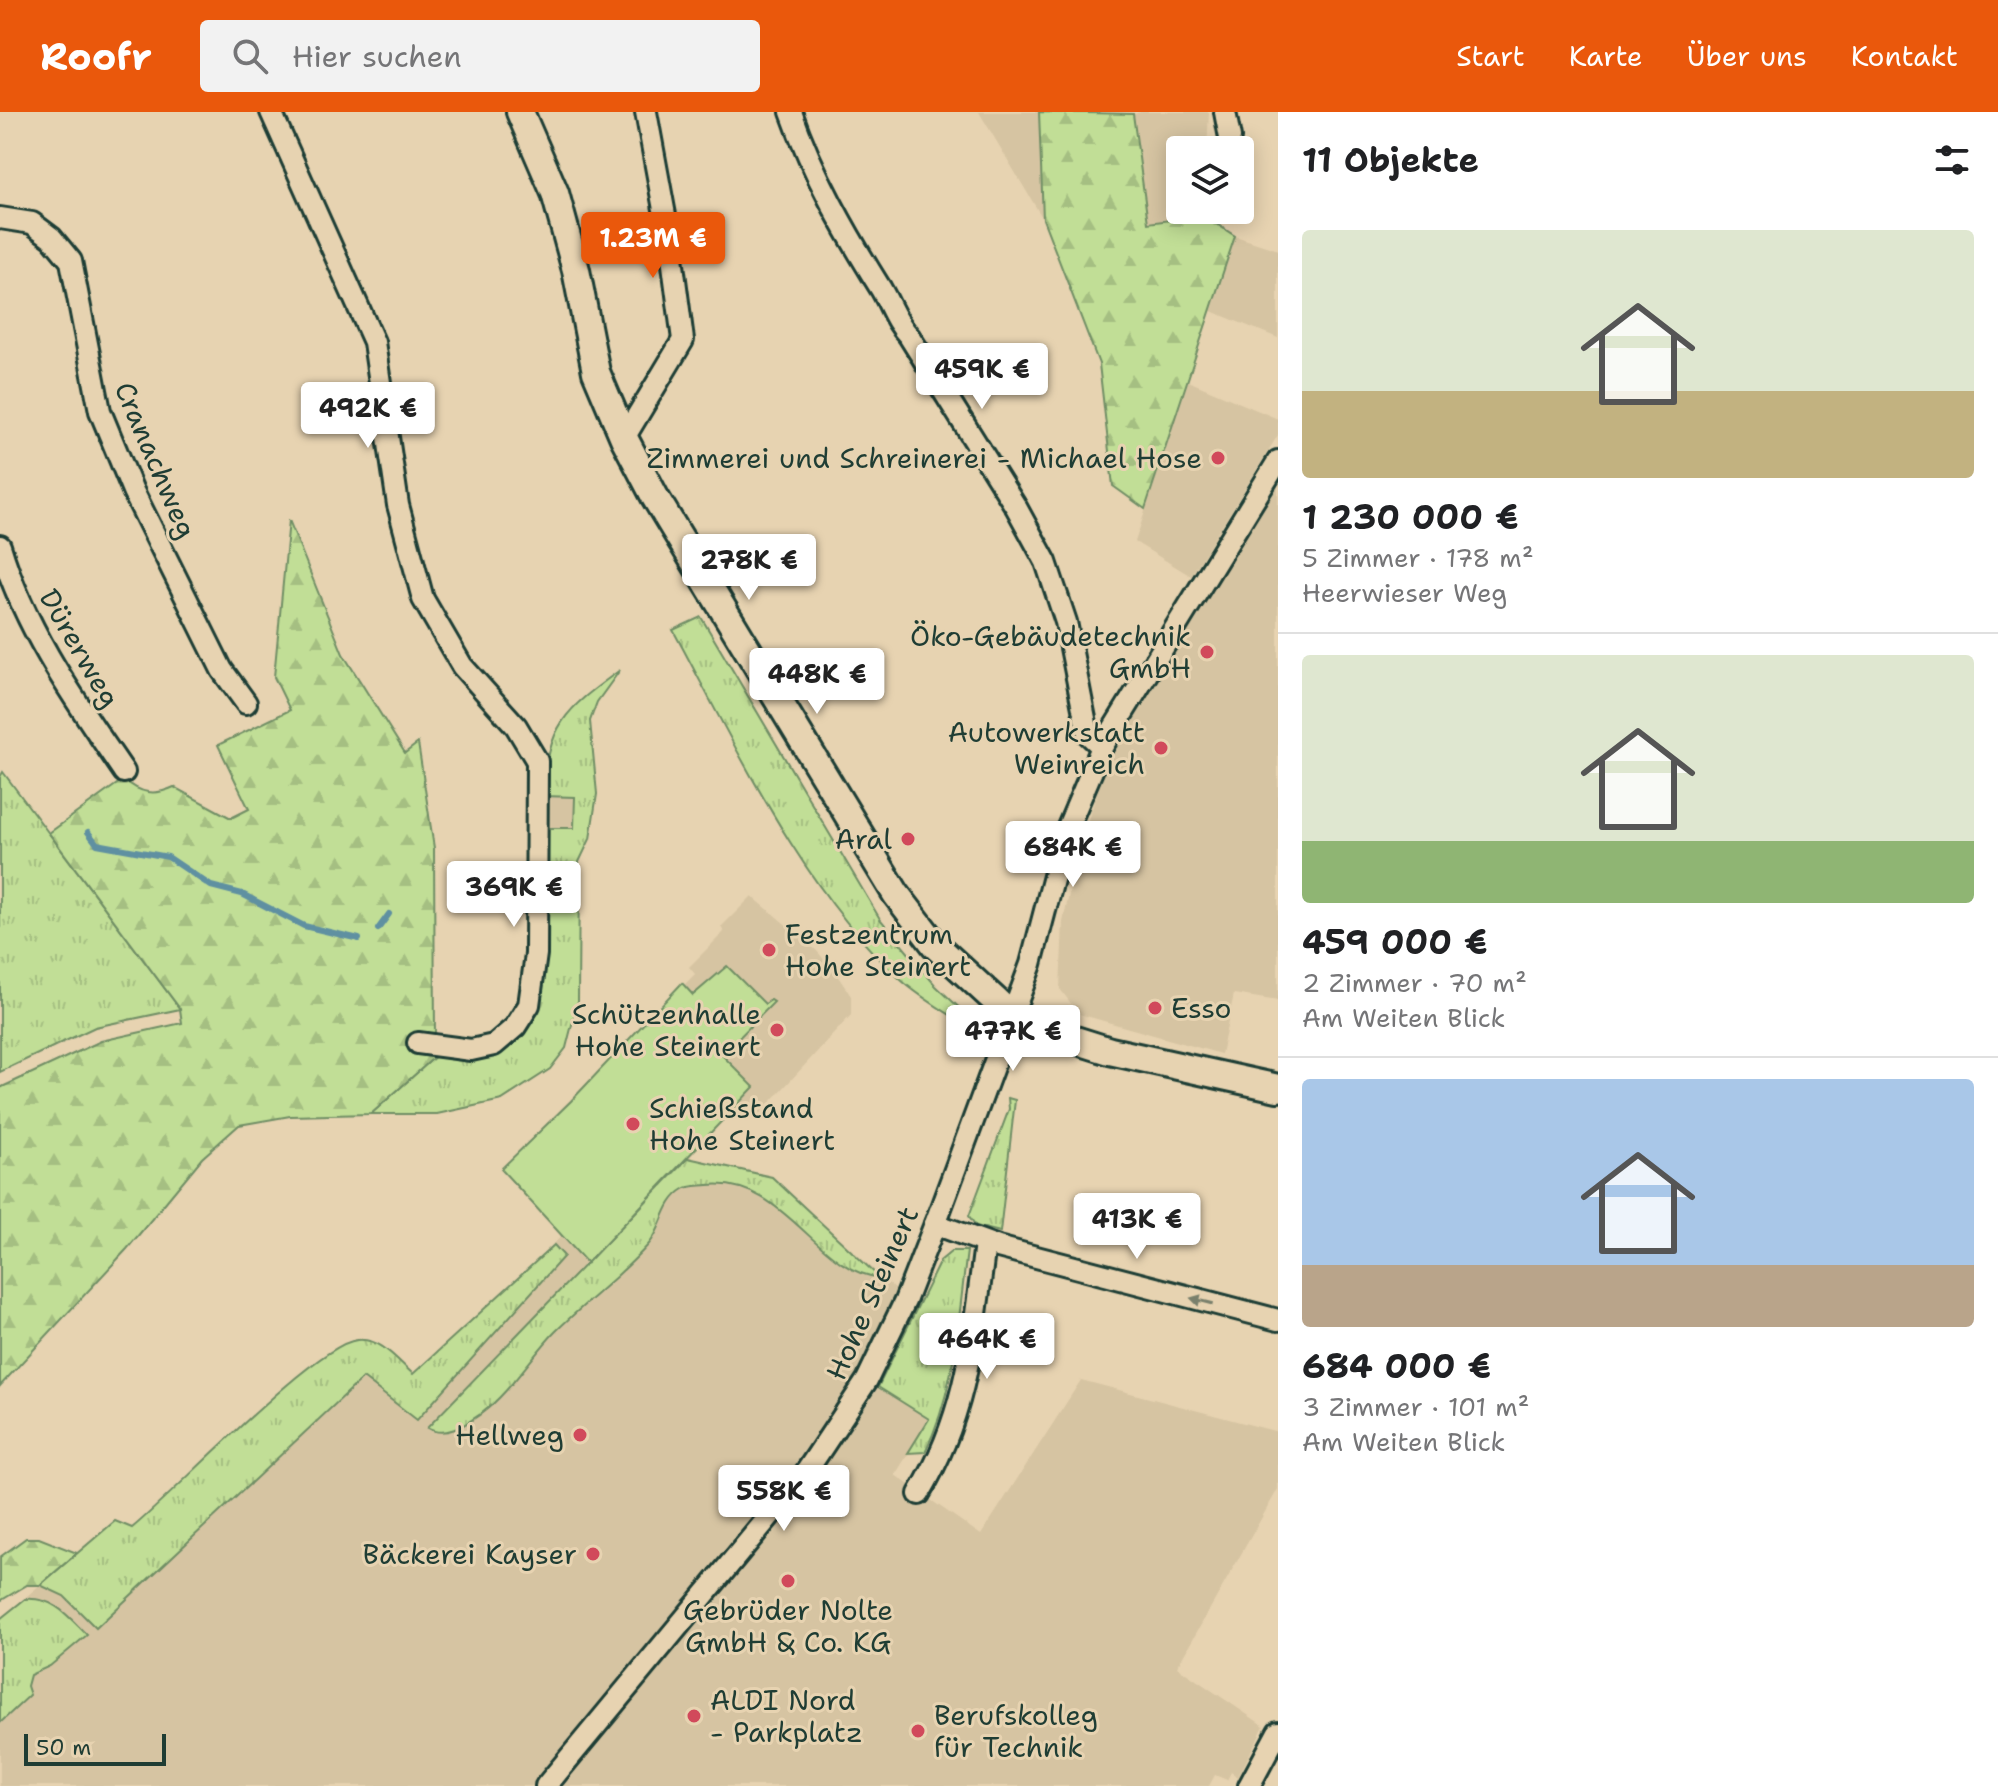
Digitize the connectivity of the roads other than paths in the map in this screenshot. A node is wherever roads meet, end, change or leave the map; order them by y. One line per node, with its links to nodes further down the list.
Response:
1 (271, 112): 15 (street)
2 (520, 112): 8 (main road)
3 (646, 112): 8 (street)
4 (791, 112): 12 (street)
5 (1225, 112): 6 (street)
6 (1230, 136)
7 (0, 218): 11 (street, Cranachweg)
8 (624, 438): 14 (main road)
9 (1278, 461): 12 (street, Hohe Steinert)
10 (0, 546): 13 (street, Dürerweg)
11 (246, 703)
12 (1102, 747): 14 (street, Hohe Steinert)
13 (124, 772)
14 (1010, 1014): 16 (main road); 17 (street, Hohe Steinert)
15 (418, 1043)
16 (1278, 1088)
17 (935, 1224): 18 (street); 22 (street, Hohe Steinert)
18 (985, 1244): 19 (street, one-way to 18); 20 (street)
19 (1278, 1320)
20 (919, 1494)
21 (1278, 1732): 23 (street)
22 (546, 1786)
23 (1249, 1786)

